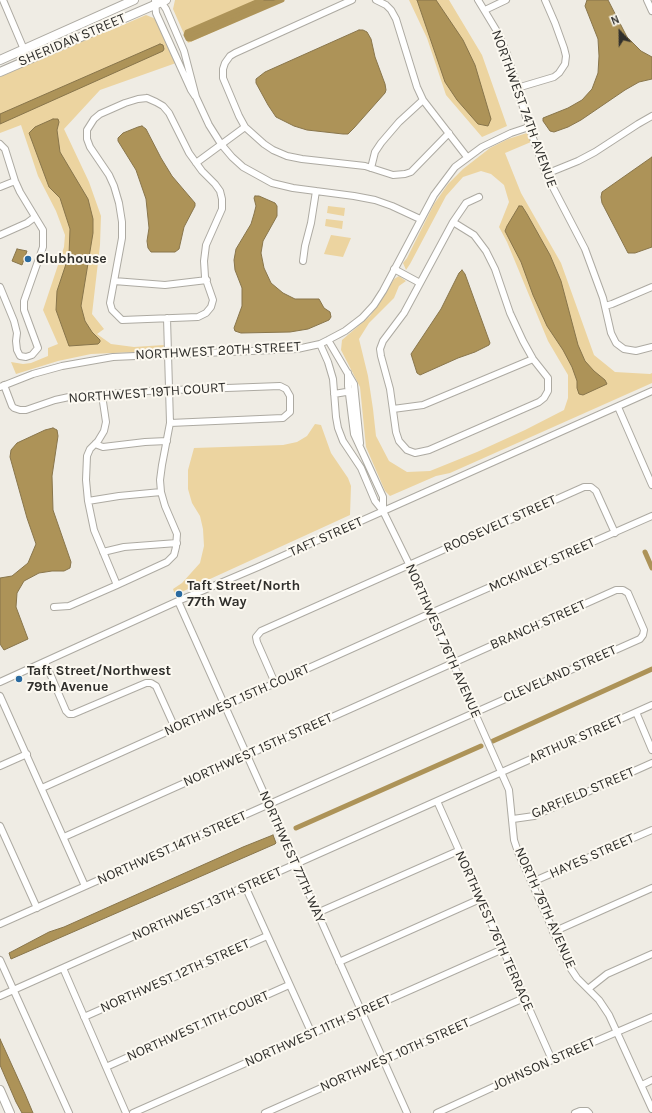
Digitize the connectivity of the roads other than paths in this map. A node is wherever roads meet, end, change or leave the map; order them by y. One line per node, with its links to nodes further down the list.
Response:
1 (3, 0): 14 (street)
2 (134, 0): 14 (main road, SHERIDAN STREET)
3 (352, 0): 22 (street)
4 (376, 0): 20 (street)
5 (478, 0): 10 (street, NORTHWEST 74TH AVENUE)
6 (506, 0): 10 (street)
7 (545, 0): 18 (street)
8 (647, 0): 11 (street)
9 (160, 1): 12 (street); 13 (street); 15 (main road, SHERIDAN STREET)
10 (485, 10): 18 (street, NORTHWEST 74TH AVENUE)
11 (652, 10)
12 (177, 35): 13 (street); 19 (street)
13 (168, 39): 19 (street)
14 (24, 50): 15 (street); 16 (main road, SHERIDAN STREET)
15 (28, 59): 17 (main road, SHERIDAN STREET)
16 (0, 60)
17 (0, 72)
18 (517, 88): 23 (street, NORTHWEST 74TH AVENUE)
19 (196, 97): 26 (street)
20 (423, 100): 24 (street); 29 (street)
21 (652, 116): 30 (street)
22 (245, 127): 26 (street); 29 (street)
23 (529, 127): 27 (street, NORTHWEST 20TH STREET); 30 (street, NORTHWEST 74TH AVENUE)
24 (449, 133): 27 (street); 29 (street)
25 (1, 144): 31 (street)
26 (221, 144): 28 (street); 33 (street)
27 (467, 157): 36 (street, NORTHWEST 20TH STREET)
28 (196, 163): 41 (street); 42 (street)
29 (371, 168)
30 (546, 174): 46 (street, NORTHWEST 74TH AVENUE)
31 (15, 181): 32 (street); 35 (street)
32 (0, 187)
33 (316, 191): 36 (street); 39 (street)
34 (479, 197): 37 (street)
35 (35, 217): 38 (street); 44 (street)
36 (420, 219): 40 (street, NORTHWEST 20TH STREET)
37 (453, 222): 43 (street); 52 (street)
38 (0, 234)
39 (303, 261)
40 (394, 269): 43 (street); 48 (street, NORTHWEST 20TH STREET)
41 (207, 280): 42 (street); 47 (street)
42 (114, 281): 47 (street)
43 (420, 283): 60 (street)
44 (0, 287)
45 (652, 287): 46 (street)
46 (605, 306): 50 (street, NORTHWEST 74TH AVENUE)
47 (167, 318): 51 (street)
48 (328, 340): 49 (street, NORTHWEST 20TH STREET); 55 (street, NORTHWEST 76TH AVENUE)
49 (320, 344): 51 (street, NORTHWEST 20TH STREET); 57 (street, NORTHWEST 76TH AVENUE)
50 (652, 347)
51 (168, 354): 53 (street, NORTHWEST 20TH STREET); 54 (street)
52 (533, 359): 60 (street); 60 (street)
53 (2, 386): 58 (street, NORTHWEST 19TH COURT)
54 (169, 390): 58 (street, NORTHWEST 19TH COURT); 61 (street); 61 (street, NORTHWEST 19TH COURT)
55 (352, 391): 57 (street); 67 (street, NORTHWEST 76TH AVENUE)
56 (652, 391): 59 (street, TAFT STREET)
57 (334, 394): 67 (street, NORTHWEST 76TH AVENUE)
58 (102, 395): 63 (street)
59 (618, 407): 64 (street); 67 (street, TAFT STREET)
60 (393, 409)
61 (170, 422): 62 (street)
62 (167, 441): 63 (street); 65 (street)
63 (95, 444): 66 (street)
64 (652, 485)
65 (161, 492): 66 (street); 70 (street)
66 (88, 501): 71 (street)
67 (383, 511): 72 (street, NORTHWEST 76TH AVENUE); 75 (street, TAFT STREET)
68 (652, 516): 69 (street, MCKINLEY STREET)
69 (615, 533): 72 (street, ROOSEVELT STREET); 77 (street, MCKINLEY STREET)
70 (177, 543): 71 (street); 73 (street)
71 (104, 552): 73 (street)
72 (409, 564): 77 (street, NORTHWEST 76TH AVENUE); 81 (street, ROOSEVELT STREET)
73 (117, 585): 76 (street)
74 (623, 590): 79 (street, BRANCH STREET); 85 (street, CLEVELAND STREET)
75 (178, 601): 78 (street, TAFT STREET); 84 (street, NORTHWEST 77TH WAY)
76 (54, 607)
77 (431, 613): 79 (street, NORTHWEST 76TH AVENUE); 81 (street, NORTHWEST 15TH COURT)
78 (45, 662): 80 (street, TAFT STREET); 87 (street)
79 (453, 663): 85 (street, NORTHWEST 76TH AVENUE); 90 (street, NORTHWEST 15TH STREET)
80 (0, 682)
81 (275, 683): 84 (street, NORTHWEST 15TH COURT)
82 (0, 696): 89 (street)
83 (652, 705): 86 (street, ARTHUR STREET)
84 (225, 706): 87 (street, NORTHWEST 15TH COURT); 90 (street, NORTHWEST 77TH WAY)
85 (475, 712): 93 (street, NORTHWEST 76TH AVENUE); 96 (street, NORTHWEST 14TH STREET)
86 (636, 712): 88 (street); 93 (street, ARTHUR STREET)
87 (175, 728): 94 (street, NORTHWEST 15TH COURT)
88 (652, 750)
89 (27, 754): 92 (street); 94 (street)
90 (247, 754): 96 (street, NORTHWEST 77TH WAY); 100 (street, NORTHWEST 15TH STREET)
91 (652, 763): 97 (street, GARFIELD STREET)
92 (0, 766)
93 (501, 772): 95 (street, NORTHWEST 13TH STREET); 97 (street, NORTH 76TH AVENUE)
94 (42, 788): 100 (street)
95 (437, 801): 101 (street, NORTHWEST 76TH TERRACE); 102 (street, NORTHWEST 13TH STREET)
96 (269, 804): 102 (street, NORTHWEST 77TH WAY); 104 (street, NORTHWEST 14TH STREET)
97 (513, 819): 103 (street, NORTH 76TH AVENUE)
98 (0, 826): 108 (street)
99 (652, 830): 103 (street, HAYES STREET)
100 (64, 837): 104 (street)
101 (458, 851): 107 (street, NORTHWEST 76TH TERRACE); 109 (street)
102 (295, 864): 105 (street, NORTHWEST 13TH STREET); 109 (street, NORTHWEST 77TH WAY)
103 (532, 882): 111 (street, NORTH 76TH AVENUE)
104 (86, 886): 108 (street, NORTHWEST 14TH STREET)
105 (245, 886): 112 (street); 117 (street, NORTHWEST 13TH STREET)
106 (652, 888): 111 (street)
107 (480, 899): 113 (street, NORTHWEST 76TH TERRACE); 116 (street)
108 (37, 908): 110 (street, NORTHWEST 14TH STREET)
109 (317, 913): 116 (street, NORTHWEST 77TH WAY)
110 (0, 924)
111 (553, 932): 119 (street, NORTH 76TH AVENUE)
112 (267, 936): 118 (street); 124 (street, NORTHWEST 12TH STREET)
113 (503, 949): 122 (street, NORTHWEST 76TH TERRACE); 123 (street, NORTHWEST 11TH STREET)
114 (652, 954): 119 (street)
115 (0, 960): 120 (street)
116 (339, 962): 123 (street, NORTHWEST 77TH WAY)
117 (63, 968): 120 (street, NORTHWEST 13TH STREET); 124 (street)
118 (289, 985): 127 (street); 130 (street, NORTHWEST 11TH COURT)
119 (588, 989): 126 (street, NORTH 76TH AVENUE)
120 (13, 990): 121 (street, NORTHWEST 13TH STREET); 137 (street)
121 (0, 996)
122 (524, 998): 128 (street, NORTHWEST 10TH STREET); 129 (street, NORTHWEST 76TH TERRACE)
123 (361, 1011): 127 (street, NORTHWEST 11TH STREET); 128 (street, NORTHWEST 77TH WAY)
124 (84, 1017): 130 (street)
125 (652, 1017): 126 (street, JOHNSON STREET)
126 (617, 1032): 129 (street, JOHNSON STREET); 132 (street)
127 (312, 1034): 139 (street, NORTHWEST 11TH STREET)
128 (383, 1060): 140 (street, NORTHWEST 10TH STREET); 141 (street, NORTHWEST 77TH WAY)
129 (552, 1060): 142 (street, JOHNSON STREET)
130 (106, 1067): 138 (street)
131 (652, 1080): 132 (street)
132 (642, 1085): 134 (street)
133 (0, 1090): 136 (main road)
134 (652, 1109)
135 (588, 1112): 143 (street)
136 (10, 1113)
137 (69, 1113)
138 (126, 1113)
139 (133, 1113)
140 (265, 1113)
141 (407, 1113)
142 (437, 1113)
143 (575, 1113)

